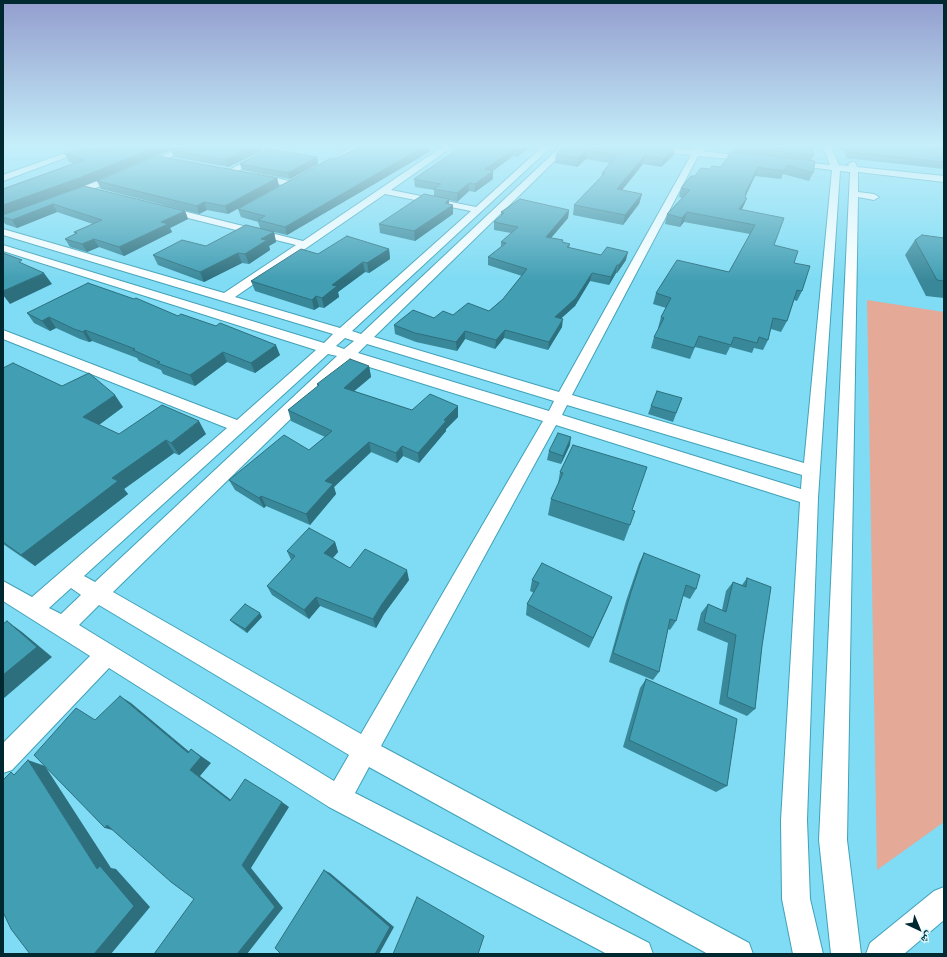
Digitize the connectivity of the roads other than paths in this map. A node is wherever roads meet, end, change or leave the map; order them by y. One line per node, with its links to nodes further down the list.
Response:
1 (80, 192): 12 (street)
2 (97, 192): 9 (street)
3 (383, 192): 18 (street)
4 (387, 192): 14 (street)
5 (499, 192): 14 (street)
6 (518, 192): 23 (street)
7 (674, 192): 26 (street)
8 (838, 192): 30 (street)
9 (102, 193)
10 (854, 194): 11 (street); 45 (street)
11 (874, 197)
12 (59, 199)
13 (154, 206): 16 (street)
14 (479, 210): 21 (street)
15 (233, 216): 16 (street)
16 (220, 223): 18 (street)
17 (3, 232): 20 (street)
18 (304, 244): 20 (street)
19 (3, 248): 24 (street)
20 (225, 298): 21 (street)
21 (343, 333): 23 (street); 24 (street)
22 (3, 334): 28 (street)
23 (364, 339): 25 (street); 26 (street)
24 (326, 348): 25 (street); 28 (street)
25 (347, 355): 27 (street); 29 (street)
26 (563, 398): 27 (street); 30 (street)
27 (552, 418): 31 (street); 38 (street)
28 (243, 423): 29 (street); 32 (street)
29 (259, 439): 34 (street)
30 (812, 472): 31 (street)
31 (809, 498): 44 (street)
32 (69, 577): 34 (street); 35 (street)
33 (3, 590): 35 (street)
34 (98, 593): 36 (street); 38 (street)
35 (33, 609): 36 (street)
36 (62, 627): 37 (street)
37 (107, 655): 39 (street); 40 (street)
38 (364, 750): 40 (street); 43 (street)
39 (3, 761)
40 (338, 798): 42 (street)
41 (944, 901): 46 (street)
42 (638, 954)
43 (738, 954)
44 (808, 954)
45 (846, 954)
46 (881, 954)

